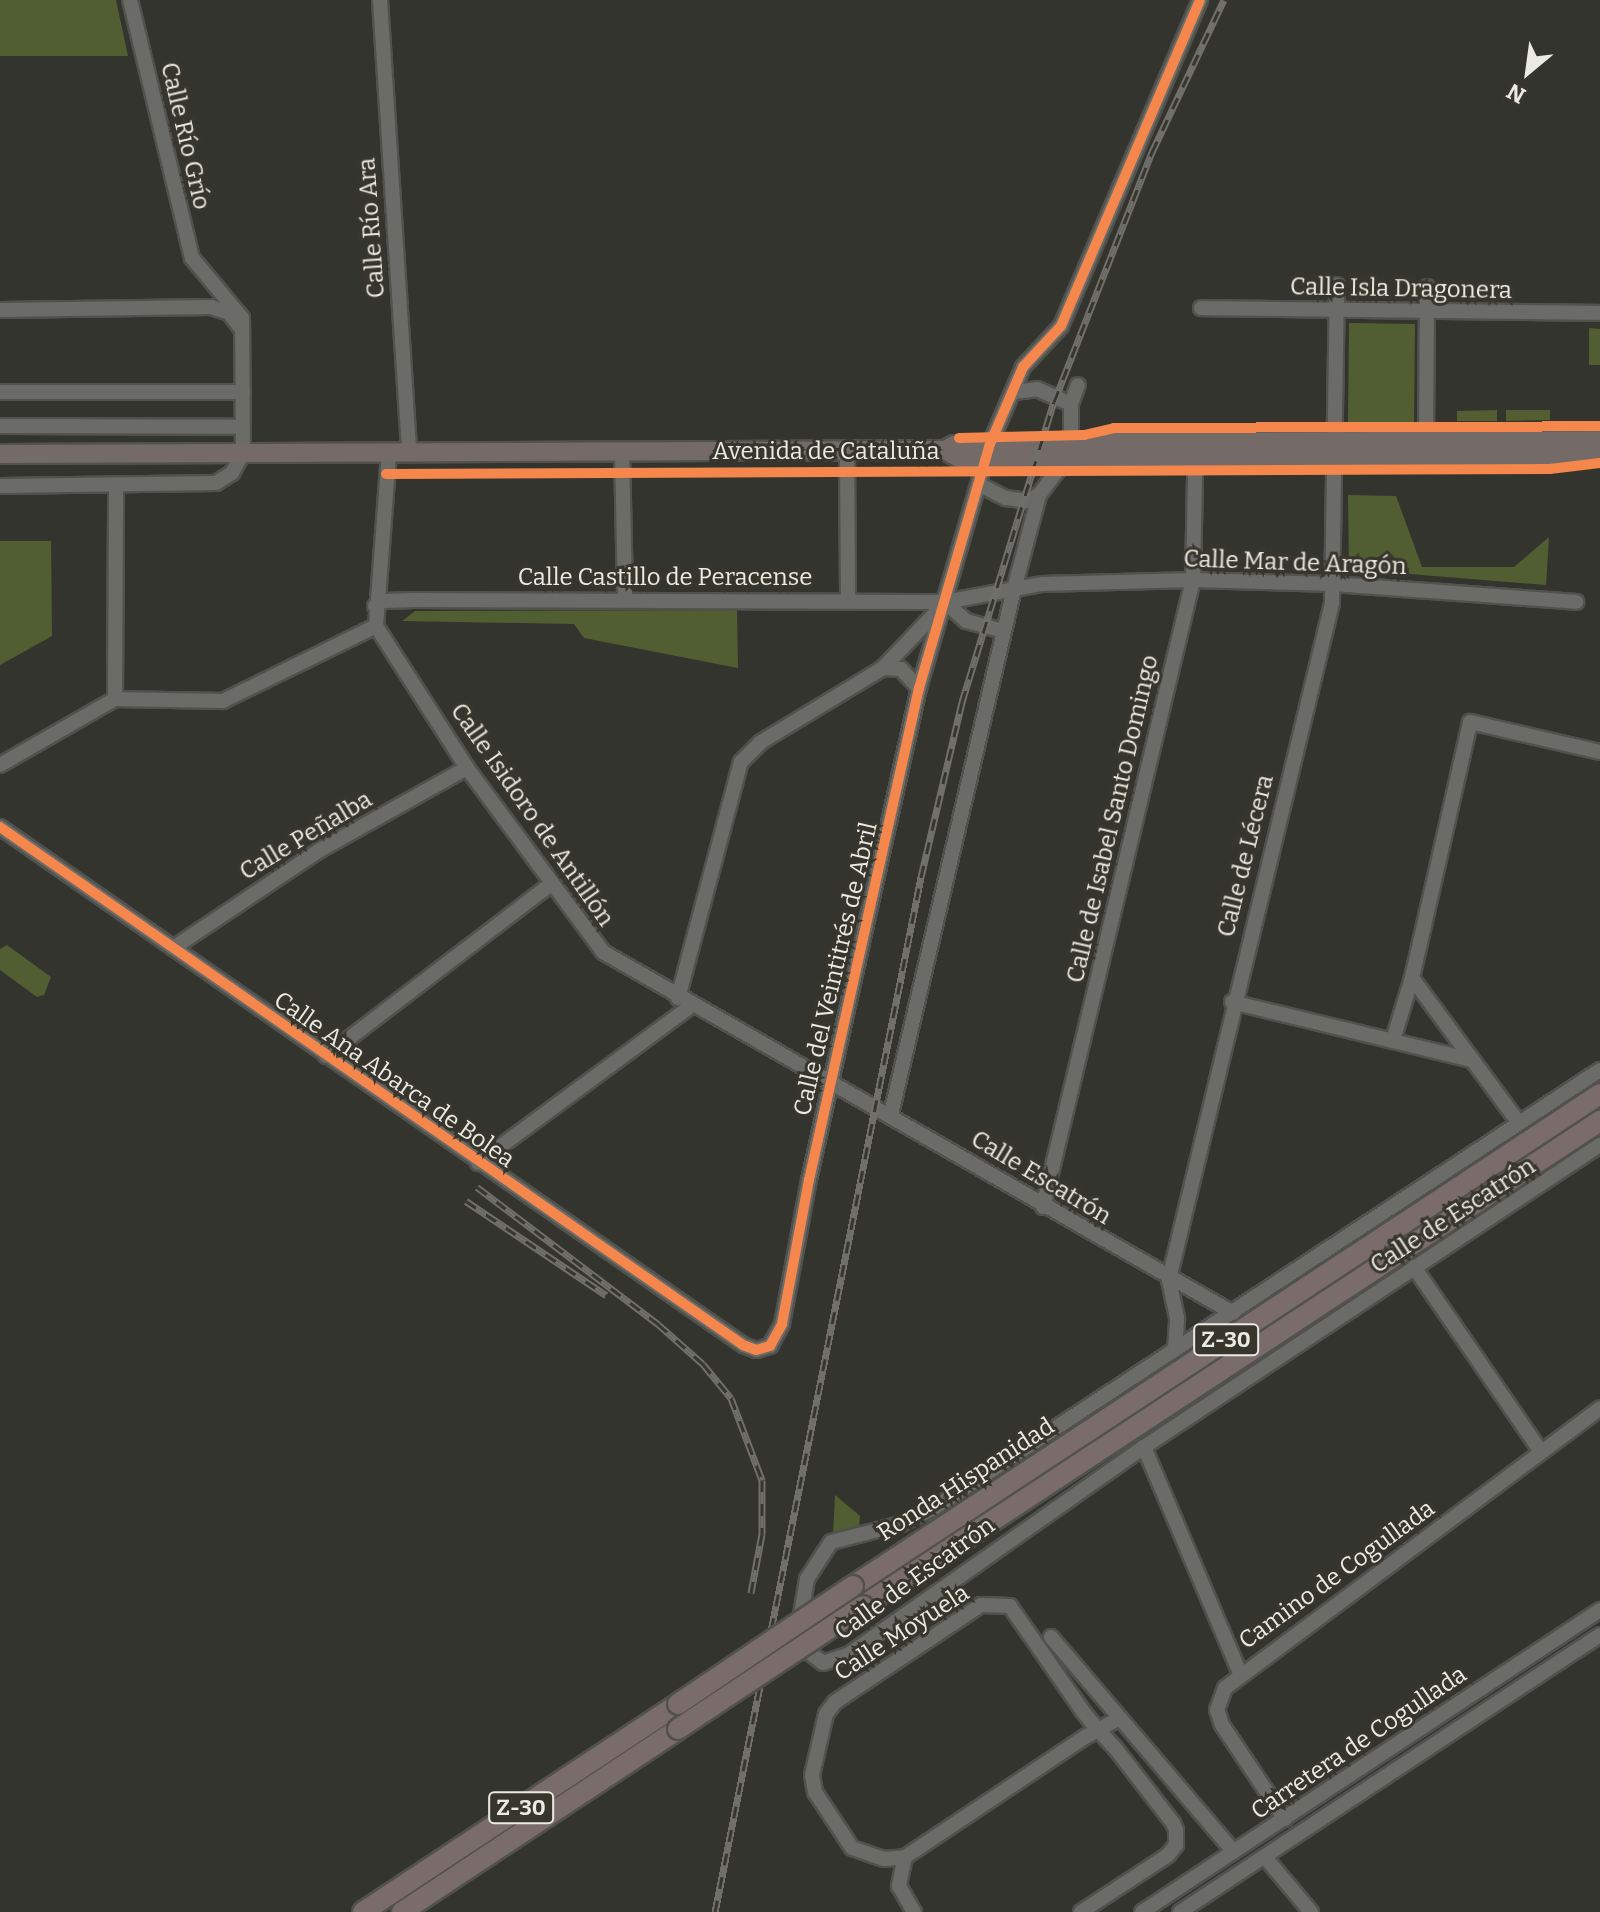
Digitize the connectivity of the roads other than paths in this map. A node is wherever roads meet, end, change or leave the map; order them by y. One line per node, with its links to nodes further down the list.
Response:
1 (130, 0): 4 (street, Calle Río Grío)
2 (380, 0): 31 (street, Calle Río Ara)
3 (1200, 0): 17 (street, Calle del Veintitrés de Abril)
4 (211, 282): 7 (street); 13 (street, Calle Río Grío)
5 (1337, 285): 10 (street, Calle de Lécera)
6 (1427, 287): 11 (street)
7 (204, 308): 9 (street); 13 (street)
8 (1201, 308): 10 (street, Calle Isla Dragonera)
9 (0, 310)
10 (1337, 311): 11 (street, Calle Isla Dragonera); 24 (street, Calle de Lécera)
11 (1427, 312): 12 (street, Calle Isla Dragonera); 21 (street)
12 (1600, 313)
13 (242, 331): 16 (street, Calle Río Grío)
14 (1078, 385): 18 (street)
15 (0, 392): 16 (street)
16 (243, 392): 20 (street, Calle Río Grío)
17 (1014, 392): 18 (street); 28 (street, Calle del Veintitrés de Abril)
18 (1071, 404): 25 (street)
19 (0, 426): 20 (street)
20 (243, 427): 29 (street, Calle Río Grío)
21 (1426, 440): 22 (main road, Avenida de Cataluña); 24 (main road, Avenida de Cataluña)
22 (1600, 440)
23 (1187, 449): 24 (main road, Avenida de Cataluña); 25 (main road, Avenida de Cataluña); 38 (street, Calle de Isabel Santo Domingo)
24 (1336, 449): 33 (main road, Avenida de Cataluña); 39 (street, Calle de Lécera)
25 (1066, 450): 28 (main road, Avenida de Cataluña); 37 (street)
26 (622, 451): 27 (main road, Avenida de Cataluña); 31 (main road, Avenida de Cataluña); 41 (street)
27 (847, 451): 28 (main road, Avenida de Cataluña); 43 (street)
28 (989, 451): 34 (street, Calle del Veintitrés de Abril)
29 (243, 453): 30 (main road, Avenida de Cataluña); 32 (main road, Avenida de Cataluña); 36 (street)
30 (389, 453): 31 (main road, Avenida de Cataluña); 42 (street)
31 (409, 453)
32 (0, 454)
33 (1600, 455)
34 (980, 485): 37 (street); 44 (street, Calle del Veintitrés de Abril)
35 (0, 486): 36 (street)
36 (116, 486): 50 (street)
37 (1039, 495): 40 (street)
38 (1193, 580): 39 (street, Calle Mar de Aragón); 40 (street, Calle Mar de Aragón); 75 (street, Calle de Isabel Santo Domingo)
39 (1333, 584): 45 (street, Calle Mar de Aragón); 59 (street, Calle de Lécera)
40 (1013, 593): 44 (street); 47 (street)
41 (625, 599): 42 (street, Calle Castillo de Peracense); 43 (street, Calle Castillo de Peracense)
42 (379, 601): 46 (street)
43 (848, 601): 44 (street, Calle Castillo de Peracense)
44 (945, 602): 47 (street); 48 (street); 49 (street, Calle del Veintitrés de Abril)
45 (1576, 602)
46 (376, 626): 50 (street); 53 (street, Calle Isidoro de Antillón)
47 (1004, 631): 68 (street)
48 (883, 668): 49 (street); 58 (street)
49 (919, 688): 65 (street, Calle del Veintitrés de Abril)
50 (115, 699): 52 (street)
51 (1600, 752): 57 (street)
52 (0, 765)
53 (467, 768): 55 (street, Calle Isidoro de Antillón); 56 (street, Calle Peñalba)
54 (0, 827): 56 (street, Calle Ana Abarca de Bolea)
55 (551, 884): 58 (street, Calle Isidoro de Antillón); 61 (street)
56 (173, 948): 61 (street, Calle Ana Abarca de Bolea)
57 (1412, 978): 60 (street); 62 (street)
58 (684, 1002): 65 (street, Calle Isidoro de Antillón); 72 (street)
59 (1232, 1002): 60 (street); 77 (street, Calle de Lécera)
60 (1393, 1040): 62 (street)
61 (326, 1056): 72 (street, Calle Ana Abarca de Bolea)
62 (1471, 1060): 70 (street)
63 (1600, 1070): 67 (street, Calle de Escatrón)
64 (1600, 1081): 67 (street)
65 (830, 1085): 68 (street, Calle Isidoro de Antillón); 81 (street, Calle del Veintitrés de Abril)
66 (1600, 1094): 78 (highway, Ronda Hispanidad / Z-30)
67 (1544, 1108): 70 (street, Calle de Escatrón)
68 (891, 1114): 75 (street, Calle Escatrón)
69 (1600, 1121): 79 (highway, Ronda Hispanidad / Z-30)
70 (1519, 1123): 73 (street, Calle de Escatrón)
71 (1600, 1145): 74 (street, Calle de Escatrón)
72 (478, 1163): 81 (street, Calle Ana Abarca de Bolea)
73 (1458, 1165): 78 (street, Calle de Escatrón); 80 (street, Calle de Escatrón)
74 (1512, 1204): 76 (street, Calle de Escatrón); 79 (street, Ronda Hispanidad)
75 (1043, 1207): 77 (street, Calle Escatrón)
76 (1414, 1267): 84 (street, Calle de Escatrón); 85 (street)
77 (1169, 1279): 80 (street, Calle Escatrón); 82 (street)
78 (1311, 1285): 96 (highway, Ronda Hispanidad / Z-30, bridge)
79 (1344, 1290): 97 (highway, Ronda Hispanidad / Z-30, bridge)
80 (1233, 1313): 82 (street, Calle de Escatrón)
81 (770, 1346)
82 (1175, 1350): 84 (street, Calle de Escatrón)
83 (1600, 1408): 85 (street, Camino de Cogullada)
84 (1144, 1447): 89 (street)
85 (1541, 1452): 89 (street, Camino de Cogullada)
86 (1600, 1610): 92 (street, Carretera de Cogullada)
87 (1600, 1635): 95 (street, Carretera de Cogullada)
88 (1051, 1637): 90 (street)
89 (1240, 1673): 92 (street, Camino de Cogullada)
90 (1120, 1718): 91 (street); 93 (street)
91 (1098, 1730): 94 (street); 94 (street, Calle Moyuela); 99 (street, Calle Moyuela)
92 (1285, 1819): 93 (street, Carretera de Cogullada)
93 (1234, 1852): 100 (street, Carretera de Cogullada)
94 (905, 1857): 98 (street)
95 (1265, 1857): 101 (street, Carretera de Cogullada); 102 (street)
96 (363, 1912)
97 (402, 1912)
98 (914, 1912)
99 (1081, 1912)
100 (1142, 1912)
101 (1180, 1912)
102 (1311, 1912)

